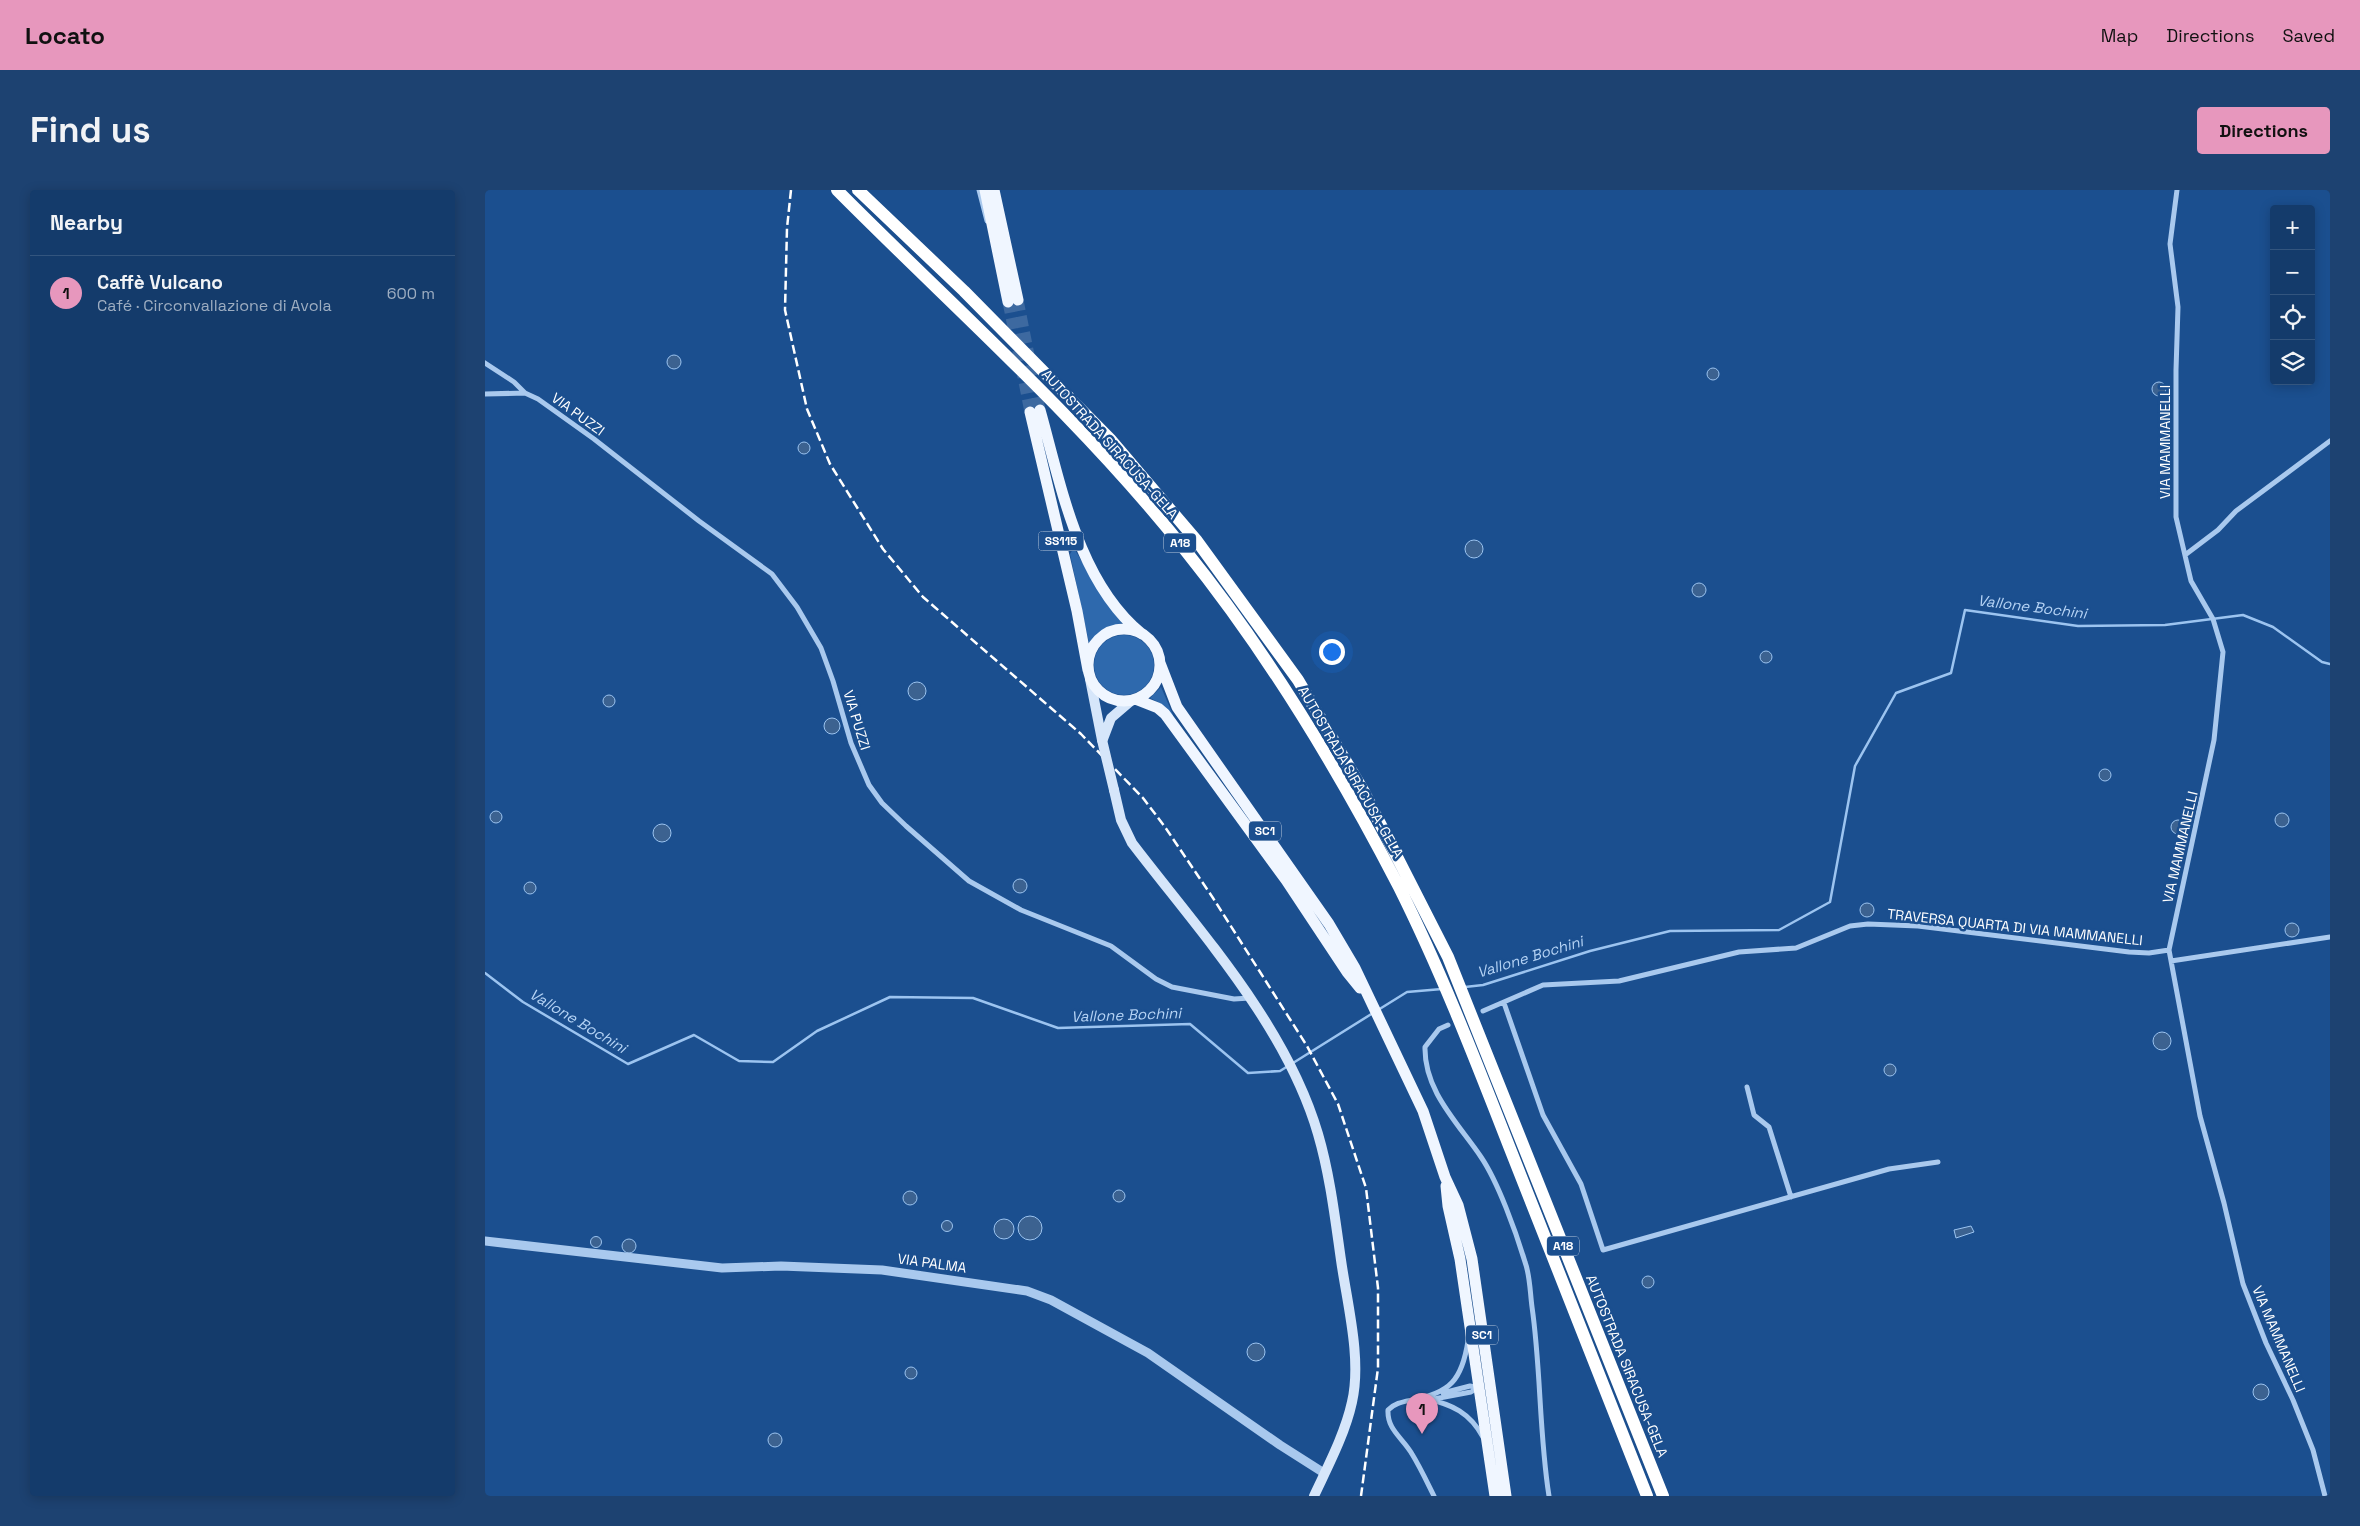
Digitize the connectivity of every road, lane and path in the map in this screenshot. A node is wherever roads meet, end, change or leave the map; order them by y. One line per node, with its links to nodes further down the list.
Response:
1 (837, 190): 47 (highway, AUTOSTRADA SIRACUSA-GELA / A18)
2 (858, 190): 48 (highway, AUTOSTRADA SIRACUSA-GELA / A18)
3 (979, 190): 9 (street)
4 (985, 190): 9 (main road)
5 (989, 190): 8 (street)
6 (994, 190): 8 (main road)
7 (2177, 190): 14 (street, VIA MAMMANELLI)
8 (999, 215): 9 (main road)
9 (994, 239)
10 (485, 363): 11 (street, VIA PUZZI)
11 (525, 393): 12 (street); 23 (street, VIA PUZZI)
12 (485, 394)
13 (2330, 441): 14 (street)
14 (2185, 555): 21 (street, VIA MAMMANELLI)
15 (1142, 634): 16 (main road); 17 (main road); 17 (main road, SS115)
16 (1160, 663): 18 (main road); 24 (main road, SC1)
17 (1089, 674): 18 (main road); 19 (main road)
18 (1133, 700): 19 (main road); 24 (main road, SC1)
19 (1102, 740): 23 (main road, bridge)
20 (2330, 937): 22 (street)
21 (2169, 950): 22 (street, VIA MAMMANELLI); 25 (street, TRAVERSA QUARTA DI VIA MAMMANELLI)
22 (2171, 961): 49 (street, VIA MAMMANELLI)
23 (1251, 998): 41 (main road)
24 (1369, 999): 30 (main road, SC1)
25 (1504, 1002): 26 (street, TRAVERSA QUARTA DI VIA MAMMANELLI); 31 (street)
26 (1483, 1011)
27 (1448, 1025): 46 (street)
28 (1747, 1087): 31 (street)
29 (1938, 1162): 31 (street)
30 (1445, 1177): 33 (main road, SC1); 34 (main road, SC1)
31 (1791, 1197)
32 (485, 1242): 41 (street, VIA PALMA)
33 (1470, 1328): 35 (main road, SC1); 37 (street)
34 (1488, 1377): 35 (street); 36 (main road, SC1)
35 (1478, 1388): 36 (street); 37 (street); 39 (street); 40 (main road, SC1)
36 (1490, 1394): 45 (main road, SC1)
37 (1437, 1395): 38 (street)
38 (1423, 1398): 39 (street); 43 (street)
39 (1431, 1400): 40 (street)
40 (1487, 1445): 44 (main road, SC1)
41 (1324, 1473): 42 (main road)
42 (1313, 1496)
43 (1434, 1496)
44 (1495, 1496)
45 (1506, 1496)
46 (1549, 1496)
47 (1647, 1496)
48 (1663, 1496)
49 (2325, 1496)

